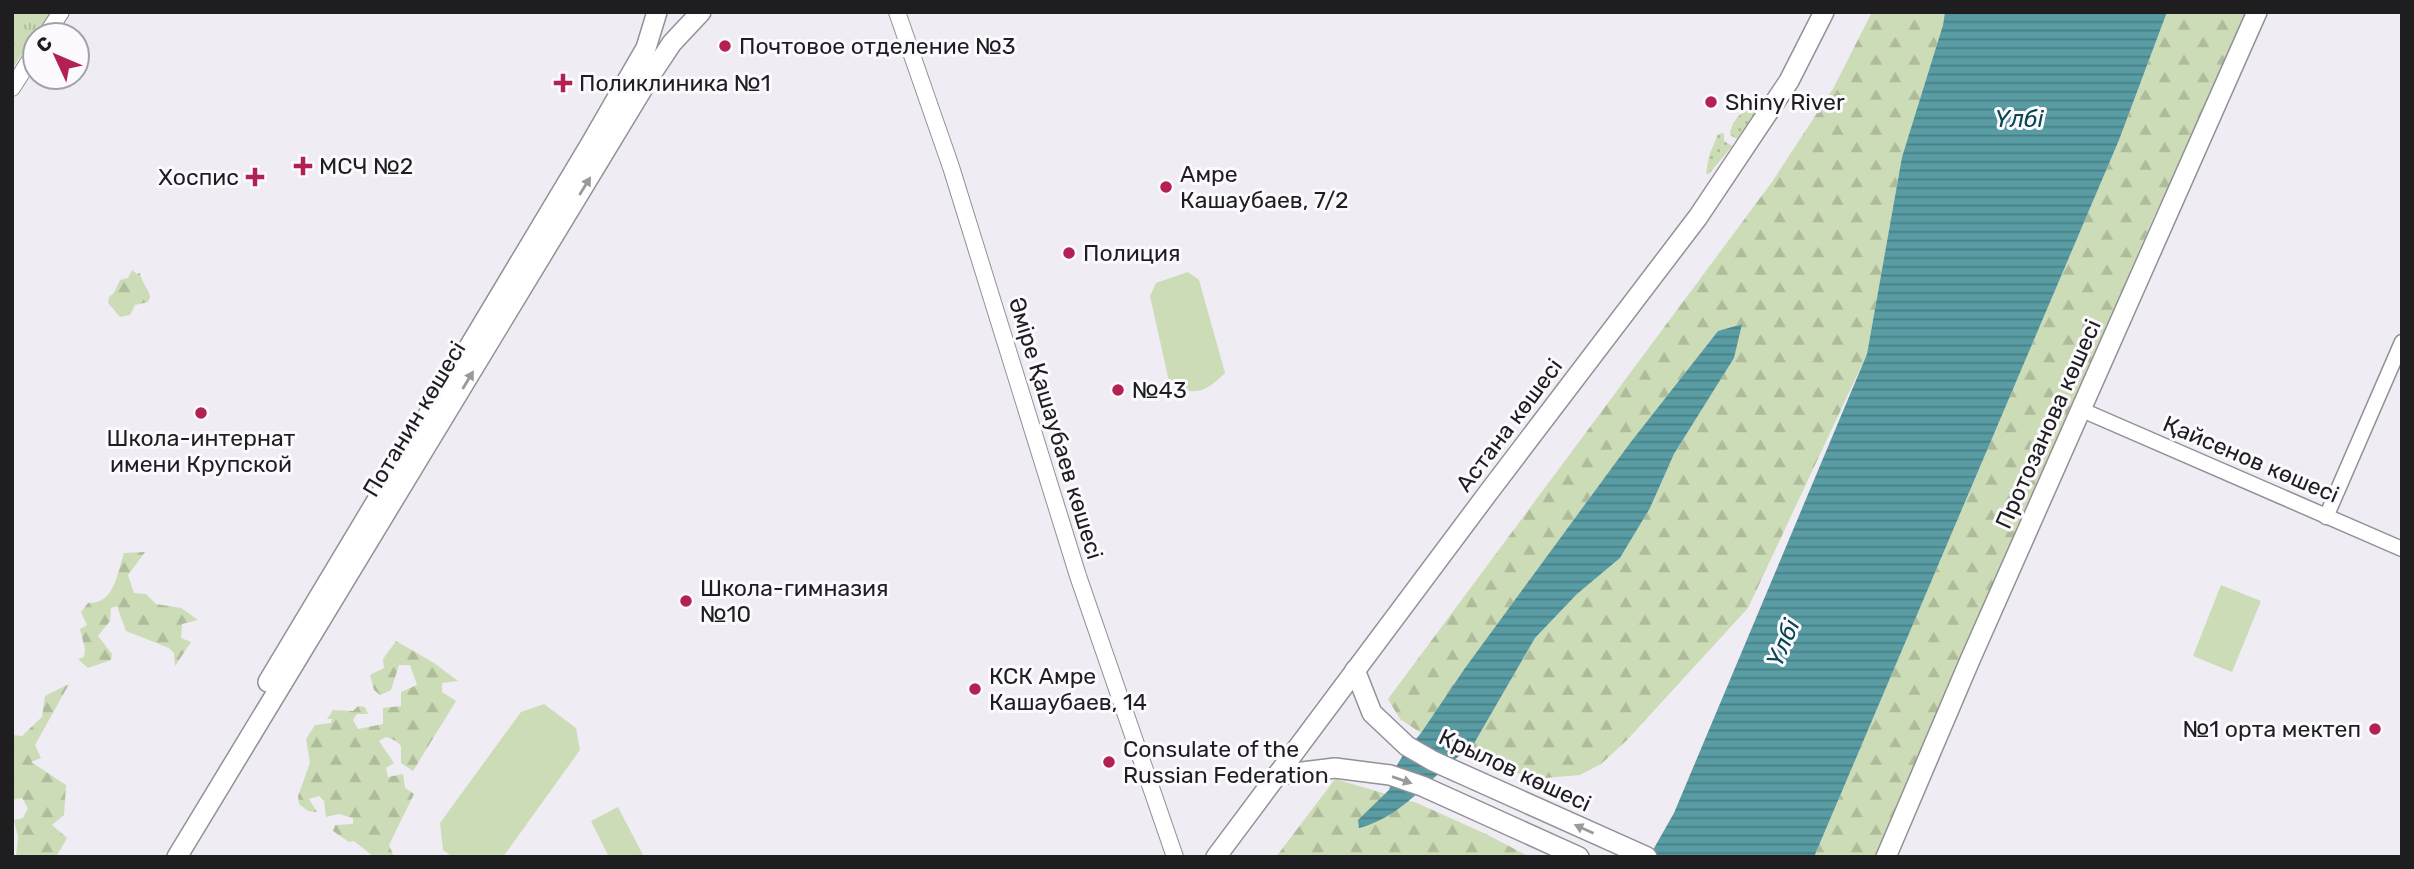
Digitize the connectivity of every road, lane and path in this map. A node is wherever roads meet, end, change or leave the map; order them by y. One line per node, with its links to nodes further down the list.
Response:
1 (657, 12): 12 (main road, Потанин көшесі)
2 (701, 12): 13 (main road, Потанин көшесі, one-way to 2)
3 (897, 12): 14 (street, Әміре Қашаубаев көшесі)
4 (1824, 12): 10 (main road, Астана көшесі)
5 (2257, 12): 7 (main road, Протозанова көшесі)
6 (2402, 342): 8 (street)
7 (2082, 410): 8 (street, Қайсенов көшесі); 18 (main road, Протозанова көшесі)
8 (2326, 517): 9 (street, Қайсенов көшесі)
9 (2402, 549)
10 (1355, 670): 11 (main road, Астана көшесі); 17 (main road, Крылов көшесі, one-way to 10)
11 (1277, 775): 15 (main road, Астана көшесі); 16 (main road, one-way to 16)
12 (162, 857)
13 (177, 857)
14 (1175, 857)
15 (1216, 857)
16 (1579, 857)
17 (1647, 857)
18 (1886, 857)

